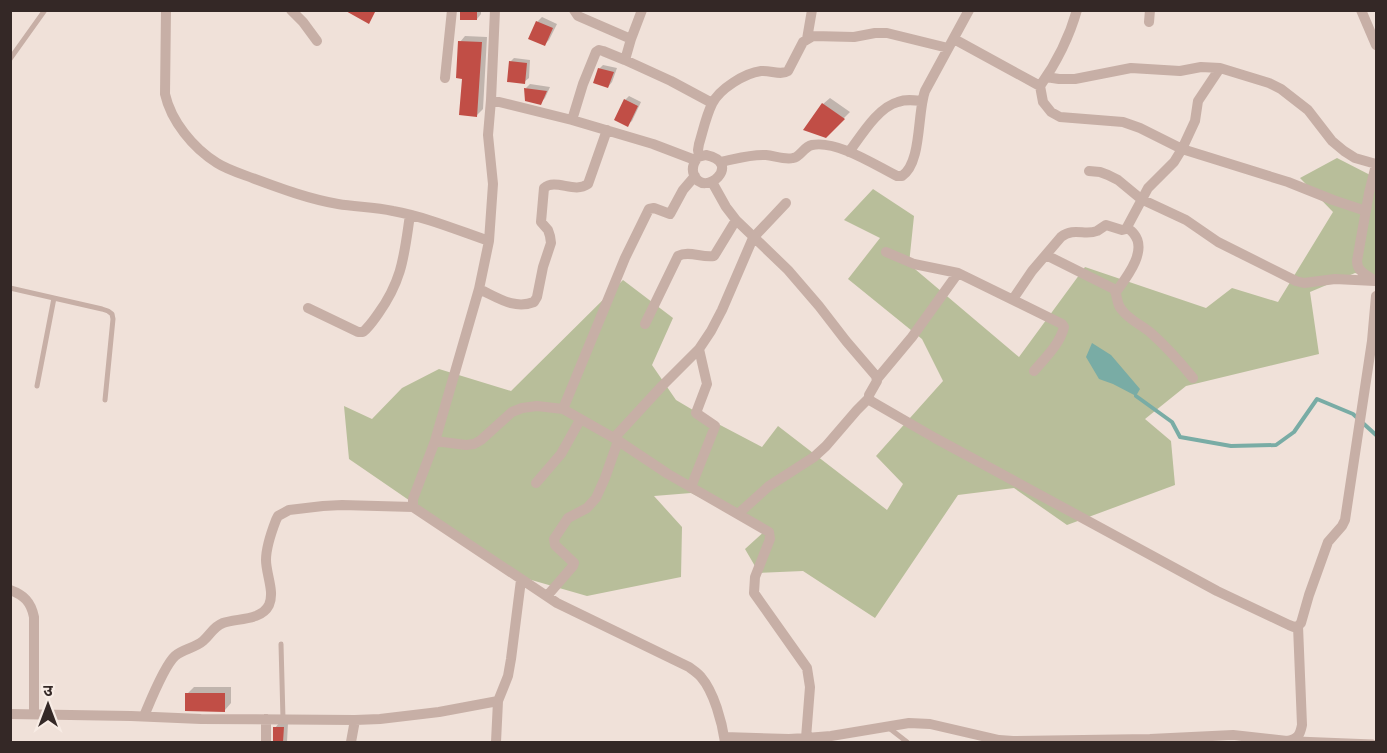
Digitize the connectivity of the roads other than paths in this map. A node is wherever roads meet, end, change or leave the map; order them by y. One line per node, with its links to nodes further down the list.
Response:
1 (45, 10): 17 (lane)
2 (166, 10): 38 (street)
3 (291, 10): 14 (street)
4 (452, 10): 20 (street)
5 (495, 10): 22 (street)
6 (574, 10): 12 (street)
7 (642, 10): 12 (street)
8 (812, 10): 13 (street)
9 (969, 10): 15 (street)
10 (1361, 10): 16 (street)
11 (1075, 12): 21 (street)
12 (631, 39): 18 (street)
13 (807, 39): 15 (street); 24 (street)
14 (317, 41)
15 (951, 44): 21 (street); 23 (street)
16 (1377, 45)
17 (10, 59)
18 (625, 60): 24 (street); 25 (street)
19 (1220, 68): 21 (street); 27 (street); 31 (street)
20 (445, 78)
21 (1043, 81): 27 (street)
22 (492, 100): 25 (street); 42 (street)
23 (921, 101): 28 (street); 28 (street)
24 (712, 102): 29 (street)
25 (572, 120): 26 (street)
26 (607, 130): 29 (street); 48 (street)
27 (1182, 149): 35 (street); 37 (street)
28 (849, 152): 30 (street)
29 (697, 158): 30 (street); 33 (street)
30 (721, 162): 34 (street)
31 (1377, 165): 37 (street)
32 (1089, 171): 35 (street)
33 (694, 176): 34 (street); 62 (street)
34 (712, 182): 39 (street)
35 (1141, 199): 40 (street); 46 (street)
36 (786, 203): 41 (street)
37 (1366, 211): 46 (street)
38 (410, 215): 42 (street); 53 (street)
39 (736, 220): 41 (street); 54 (street)
40 (1127, 227): 44 (street); 49 (street)
41 (753, 238): 55 (street); 58 (street)
42 (489, 241): 48 (street)
43 (886, 252): 45 (street)
44 (1046, 255): 49 (street); 52 (street)
45 (958, 273): 52 (street); 58 (street)
46 (1376, 283)
47 (10, 288): 51 (lane)
48 (479, 289): 65 (street)
49 (1116, 292): 57 (street)
50 (1377, 296): 73 (street)
51 (54, 298): 59 (lane); 61 (lane)
52 (1013, 299): 56 (street)
53 (308, 308)
54 (645, 324)
55 (699, 349): 64 (street); 67 (street)
56 (1034, 371)
57 (1192, 378)
58 (877, 379): 60 (street)
59 (37, 386)
60 (869, 398): 69 (street); 73 (street)
61 (105, 400)
62 (562, 410): 63 (street); 65 (street)
63 (580, 420): 64 (street); 66 (street)
64 (616, 440): 67 (street); 72 (street)
65 (435, 441): 68 (street)
66 (536, 483)
67 (691, 487): 69 (street)
68 (413, 507): 70 (street); 78 (street)
69 (738, 514): 83 (street)
70 (521, 580): 72 (street); 75 (street)
71 (10, 590): 77 (street)
72 (547, 596): 85 (street)
73 (1298, 626): 84 (street)
74 (281, 644): 80 (lane)
75 (498, 701): 81 (street); 88 (street)
76 (10, 714): 77 (street)
77 (34, 714): 78 (street)
78 (144, 716): 79 (street)
79 (266, 719): 80 (street); 86 (street)
80 (283, 719): 81 (street)
81 (355, 720): 87 (street)
82 (888, 727): 83 (street); 84 (street); 89 (lane)
83 (806, 738): 85 (street)
84 (1296, 739): 90 (lane)
85 (724, 740)
86 (266, 742)
87 (351, 742)
88 (496, 742)
89 (907, 742)
90 (1373, 742)

